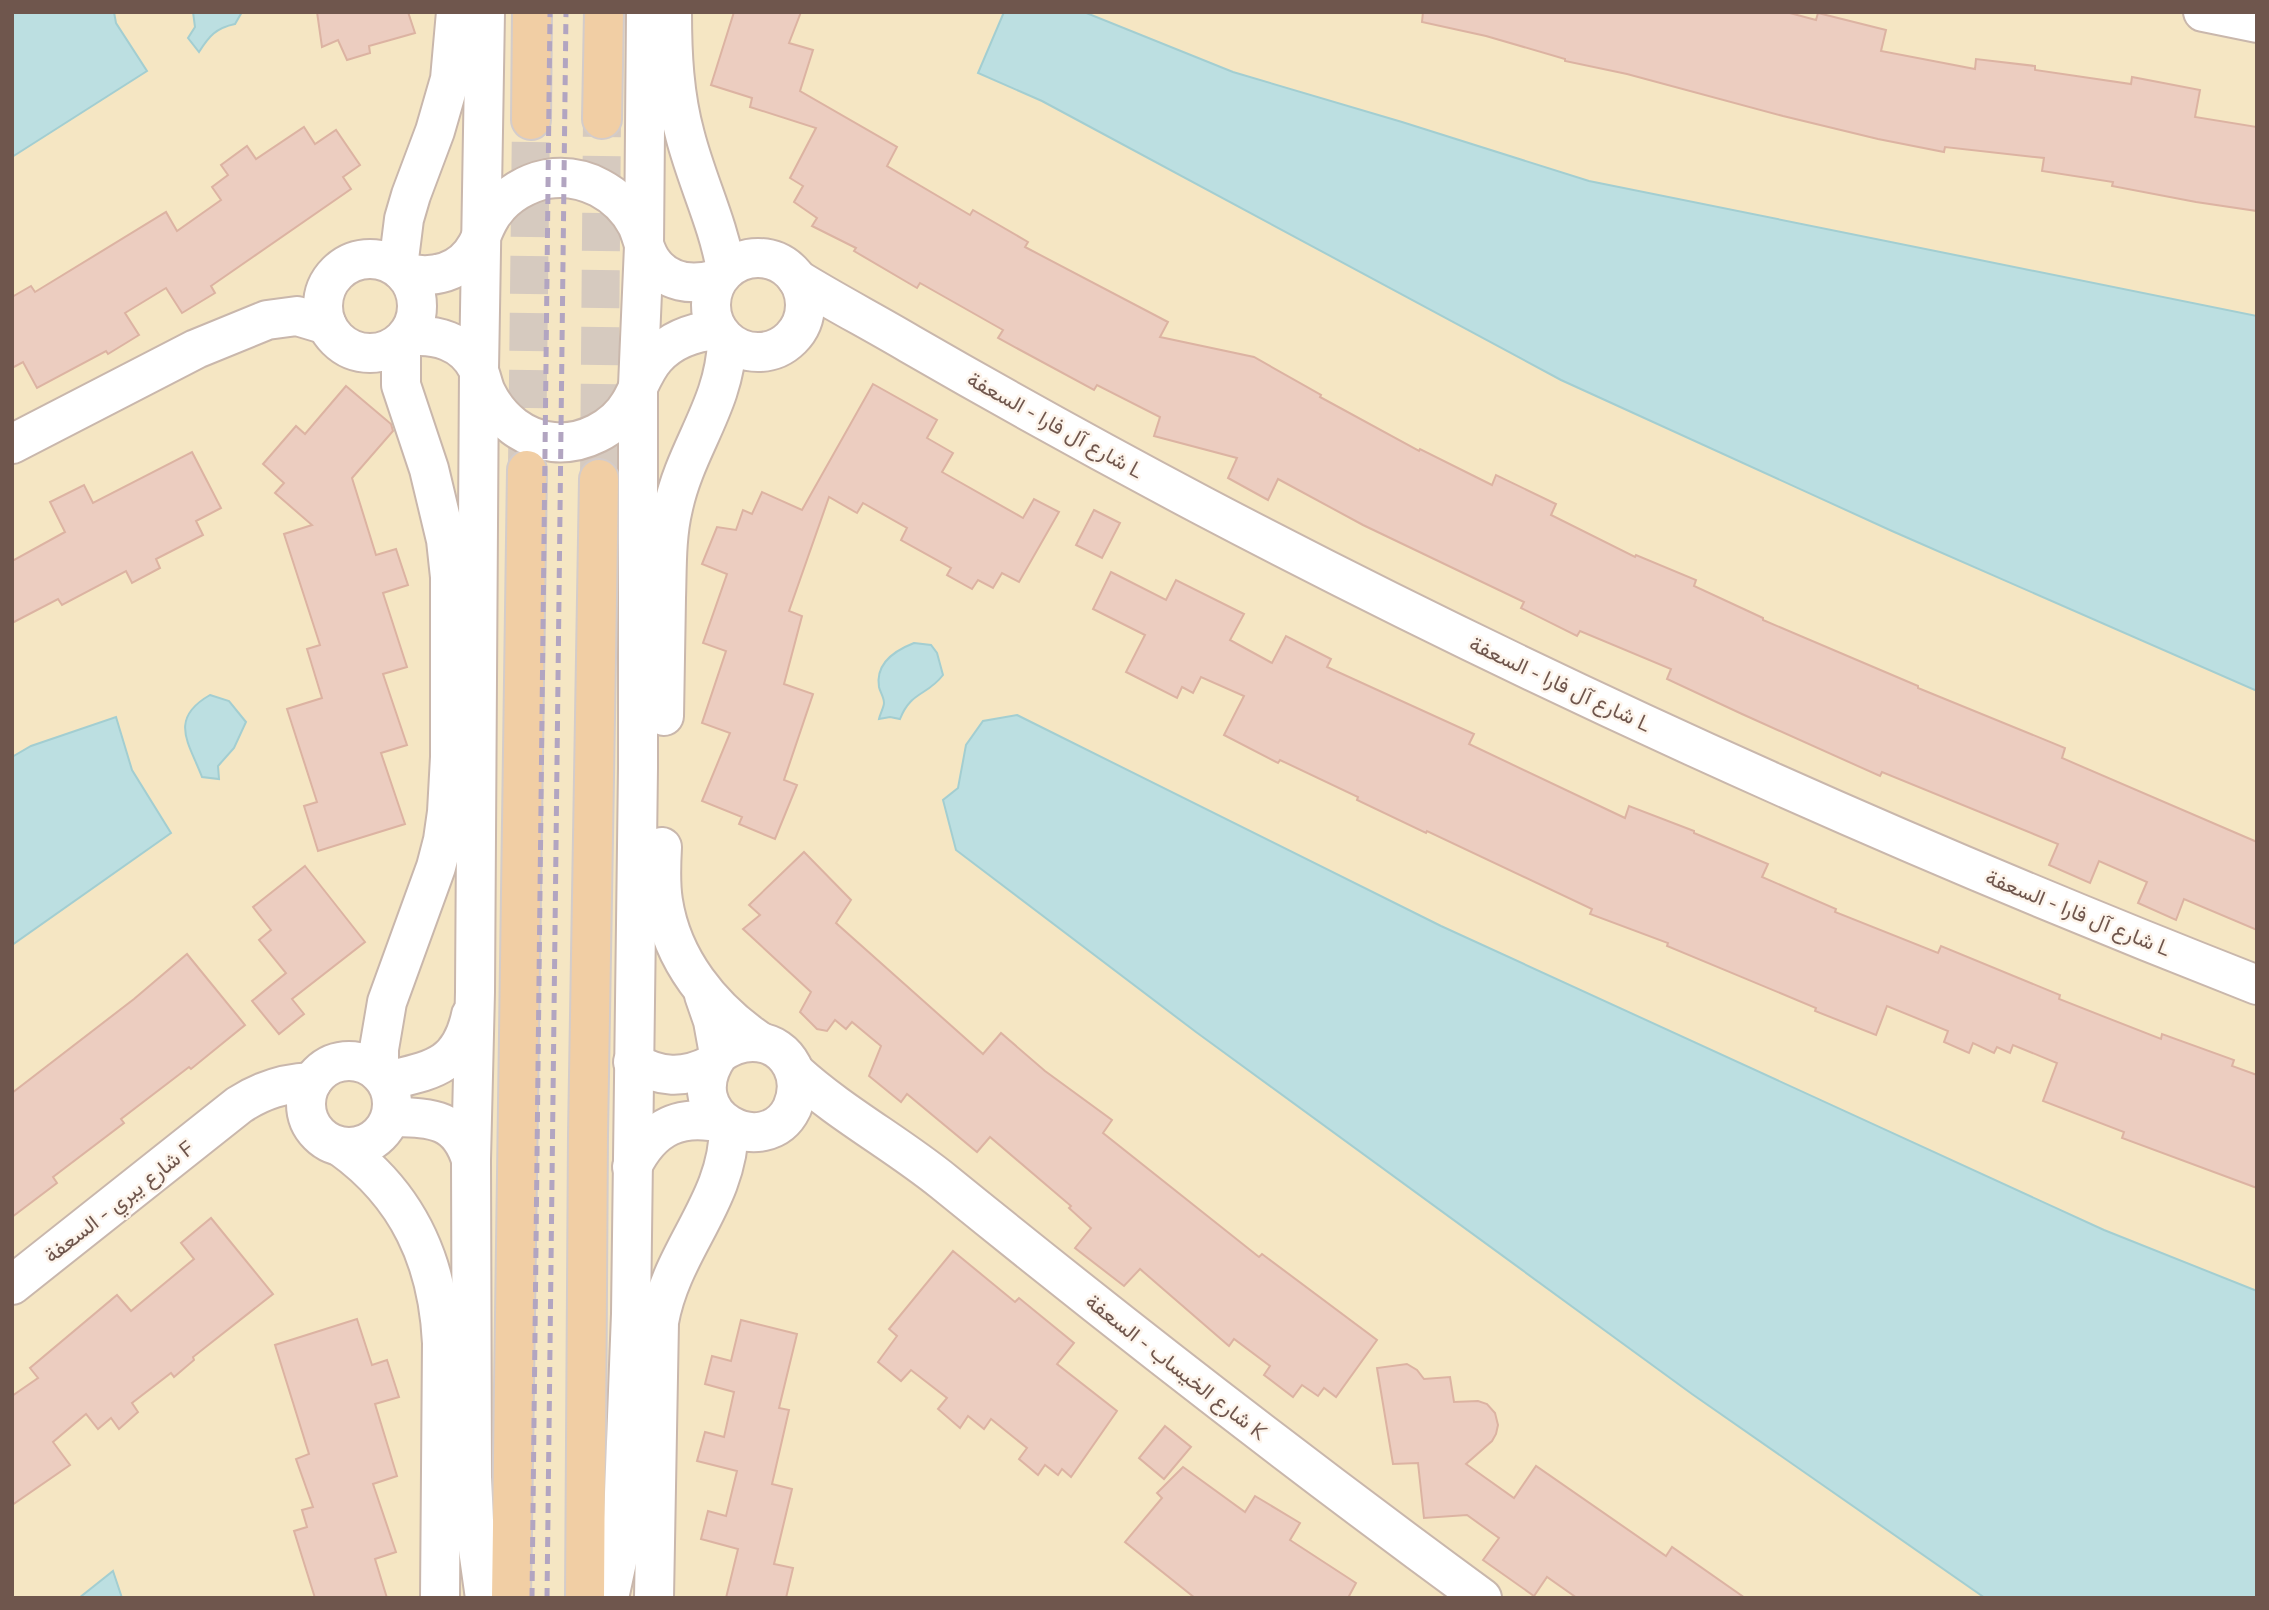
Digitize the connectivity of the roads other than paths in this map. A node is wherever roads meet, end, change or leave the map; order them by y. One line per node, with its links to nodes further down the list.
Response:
1 (456, 12): 12 (street)
2 (485, 12): 13 (street)
3 (532, 12): 10 (main road)
4 (604, 12): 9 (main road)
5 (646, 12): 14 (street)
6 (672, 12): 11 (street)
7 (2203, 12): 8 (street)
8 (2257, 23)
9 (602, 119)
10 (531, 120)
11 (705, 192): 15 (street); 18 (street)
12 (411, 195): 16 (street); 17 (street)
13 (483, 230): 14 (street); 17 (street); 28 (street)
14 (644, 246): 18 (street); 29 (street)
15 (764, 258): 18 (street); 19 (street)
16 (348, 265): 17 (street); 20 (street); 25 (street)
17 (401, 269): 24 (street)
18 (722, 274): 23 (street)
19 (797, 279): 21 (street); 22 (street, شارع آل فارا - السعفة L)
20 (327, 325): 25 (street); 26 (street)
21 (797, 331): 22 (street, شارع آل فارا - السعفة L); 27 (street)
22 (887, 331): 36 (street, شارع آل فارا - السعفة L)
23 (722, 335): 27 (street); 29 (street); 30 (street)
24 (403, 340): 26 (street); 28 (street); 31 (street)
25 (196, 349): 32 (street)
26 (359, 352): 31 (street)
27 (765, 352): 30 (street)
28 (479, 370): 29 (street); 38 (street)
29 (638, 386): 41 (street)
30 (714, 407): 37 (street)
31 (409, 413): 35 (street)
32 (12, 444)
33 (527, 470): 58 (main road)
34 (599, 479): 59 (main road)
35 (394, 980): 42 (street); 44 (street)
36 (2257, 985)
37 (702, 989): 39 (street); 40 (street)
38 (475, 992): 44 (street); 51 (street)
39 (759, 1041): 40 (street); 43 (street)
40 (715, 1060): 41 (street); 47 (street)
41 (633, 1062): 52 (street)
42 (326, 1072): 44 (street); 45 (street, شارع يبري - السعفة F); 46 (street)
43 (795, 1072): 48 (street); 49 (street, شارع الخيساب - السعفة K)
44 (385, 1101): 50 (street); 51 (street); 54 (street)
45 (225, 1118): 46 (street); 55 (street, شارع يبري - السعفة F)
46 (310, 1122): 50 (street)
47 (727, 1125): 48 (street); 52 (street); 53 (street)
48 (777, 1125): 49 (street, شارع الخيساب - السعفة K); 53 (street)
49 (875, 1132): 62 (street, شارع الخيساب - السعفة K)
50 (341, 1147): 54 (street)
51 (471, 1160): 57 (street)
52 (632, 1167): 60 (street)
53 (716, 1191): 61 (street)
54 (407, 1216): 56 (street)
55 (12, 1285)
56 (440, 1598)
57 (485, 1598)
58 (511, 1598)
59 (585, 1598)
60 (608, 1598)
61 (654, 1598)
62 (1482, 1598)

